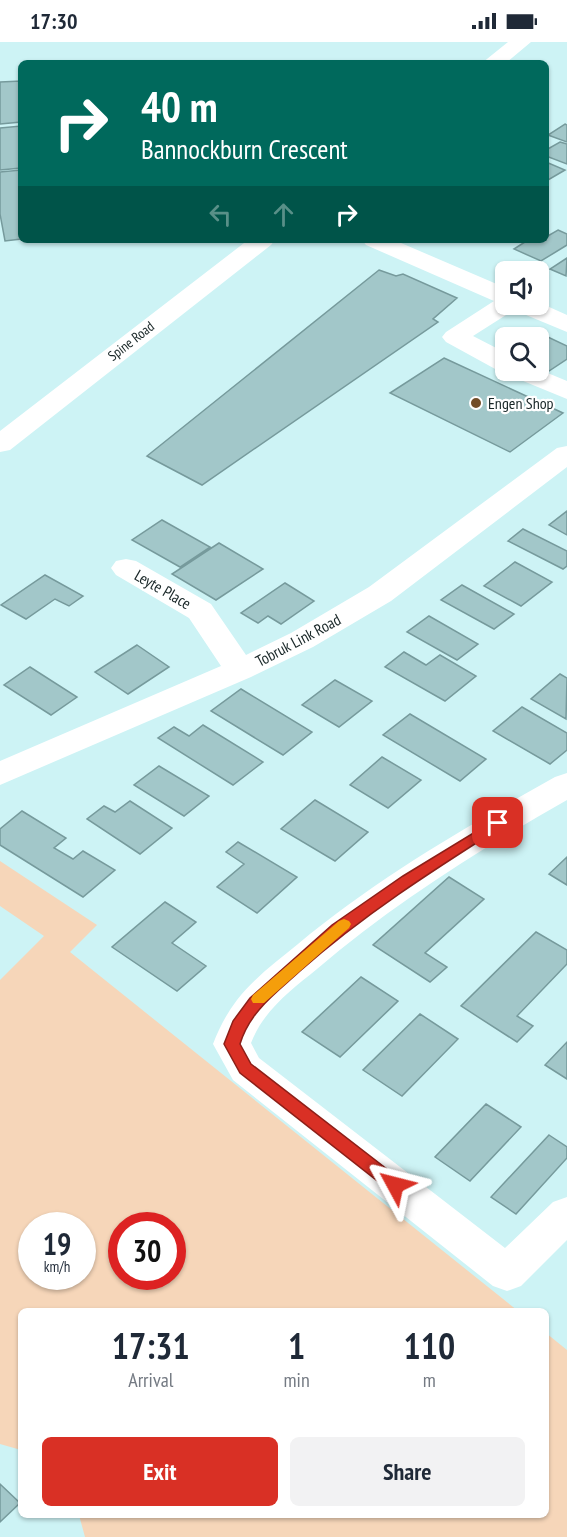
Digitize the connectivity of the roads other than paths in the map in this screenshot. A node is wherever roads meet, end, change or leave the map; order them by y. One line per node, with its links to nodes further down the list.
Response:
1 (521, 42): 2 (street)
2 (497, 60)
3 (259, 243): 12 (street, Spine Road)
4 (381, 243): 5 (street)
5 (495, 292)
6 (495, 311): 9 (street)
7 (547, 315): 8 (street)
8 (567, 324)
9 (495, 358)
10 (545, 381): 11 (street)
11 (567, 391)
12 (0, 444)
13 (567, 454): 15 (street, Tobruk Link Road)
14 (126, 568): 15 (street, Leyte Place)
15 (240, 670): 16 (street, Tobruk Link Road)
16 (0, 774)
17 (567, 785): 18 (street)
18 (567, 1215)

